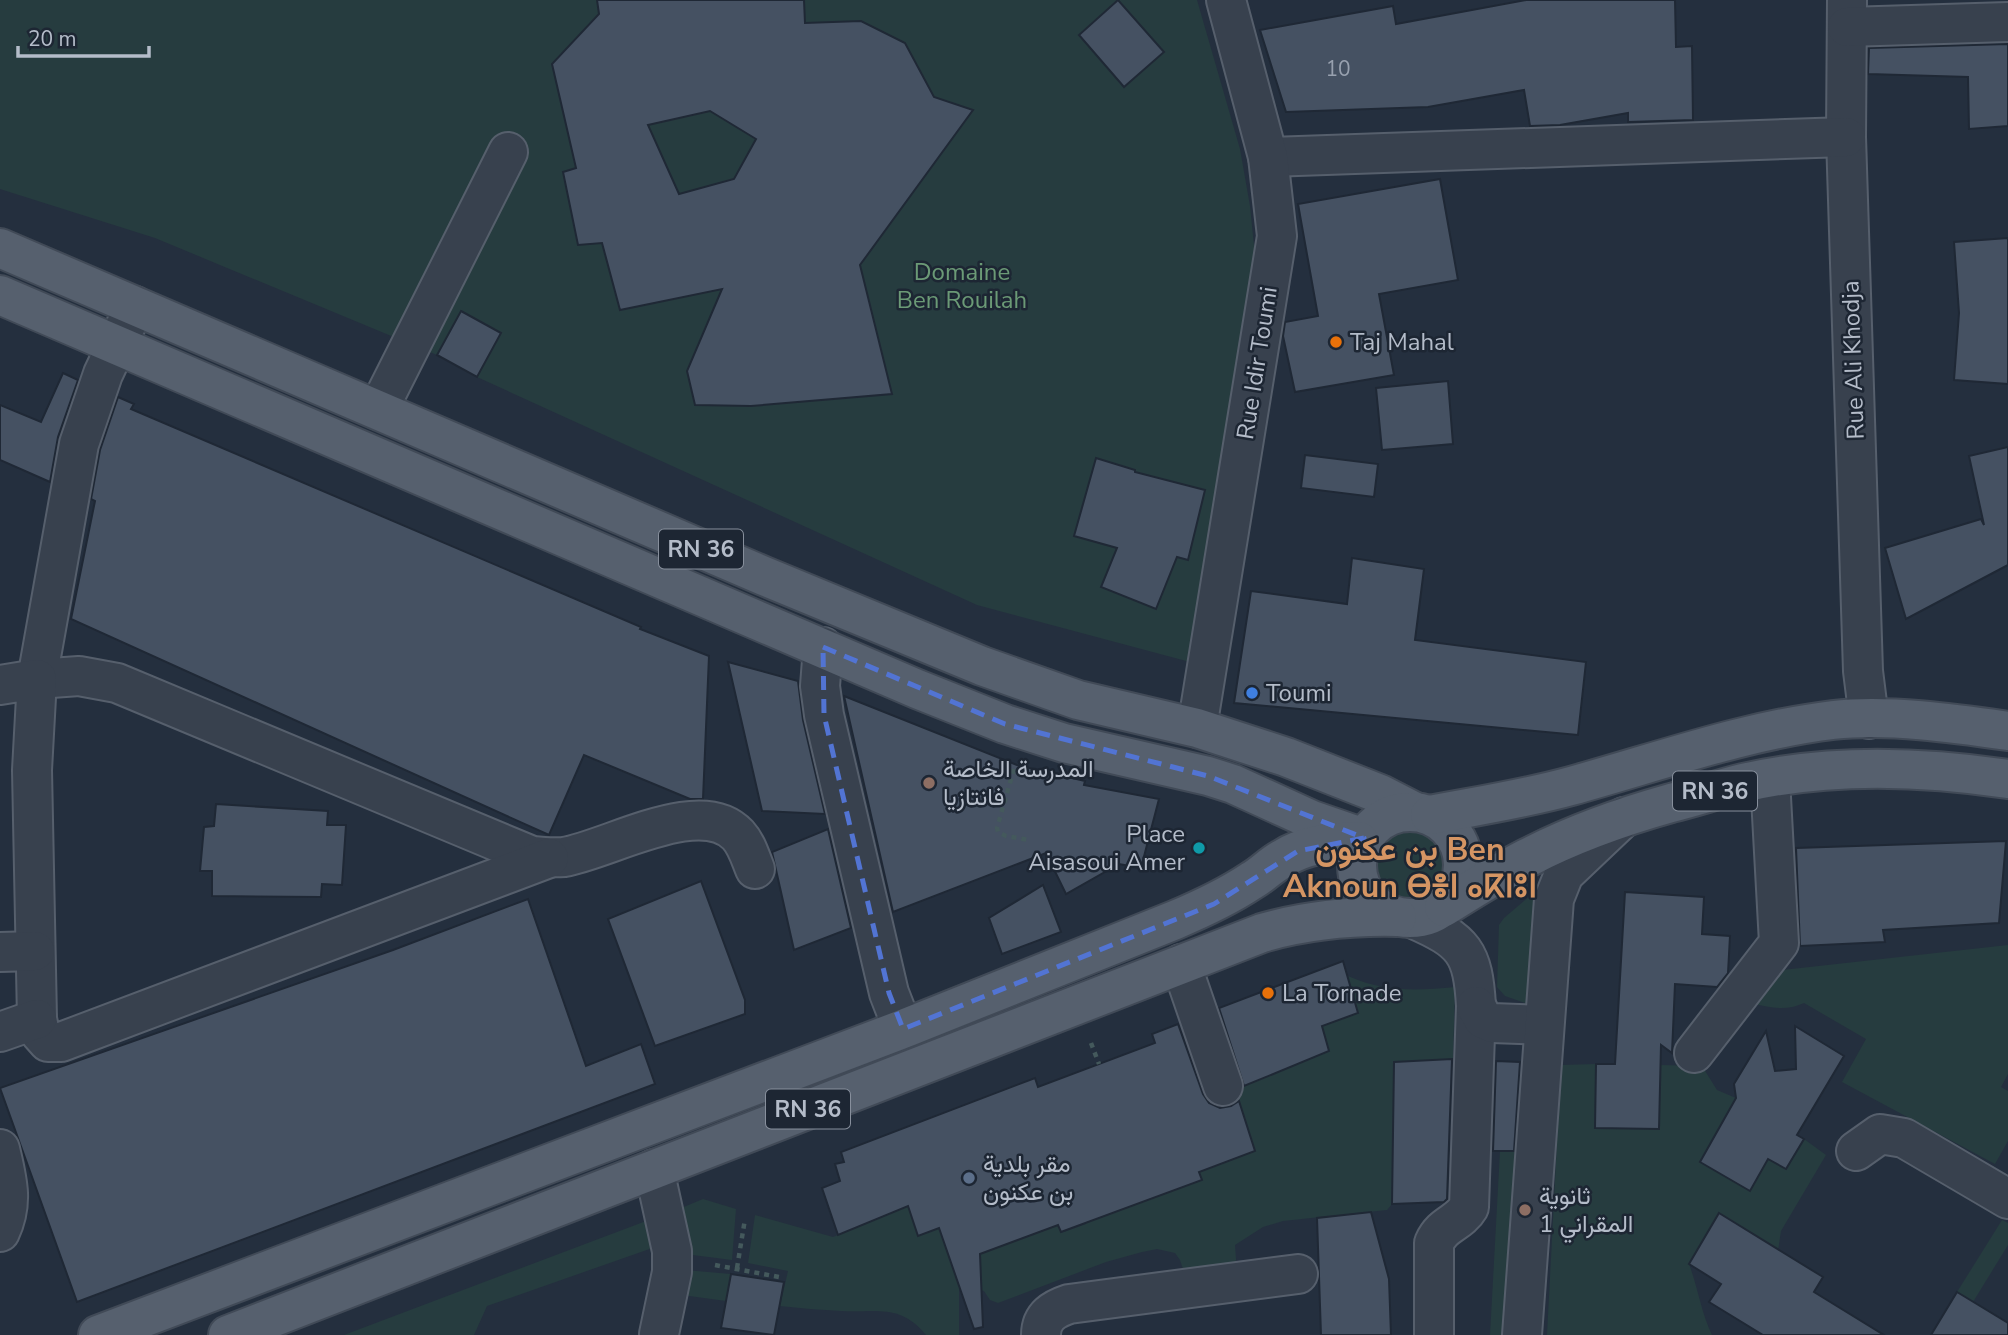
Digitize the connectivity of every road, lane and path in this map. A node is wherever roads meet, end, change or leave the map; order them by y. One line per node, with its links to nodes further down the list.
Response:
1 (1226, 0): 6 (street, Rue Idir Toumi)
2 (1847, 13): 3 (street); 4 (street, Rue Ali Khodja)
3 (2008, 22)
4 (1846, 137): 6 (street); 15 (street, Rue Ali Khodja)
5 (508, 152): 11 (street)
6 (1268, 158): 16 (street, Rue Idir Toumi)
7 (0, 248): 9 (main road, RN 36)
8 (0, 295): 10 (main road, RN 36)
9 (135, 306): 10 (street); 11 (main road, RN 36)
10 (117, 345): 12 (main road, RN 36); 13 (street)
11 (378, 410): 16 (main road, RN 36)
12 (823, 647): 21 (main road, RN 36); 35 (street)
13 (37, 679): 14 (street); 26 (street); 30 (street)
14 (0, 685)
15 (1869, 719): 17 (main road, RN 36); 22 (main road, RN 36)
16 (1197, 728): 22 (main road, RN 36)
17 (2008, 732)
18 (1016, 764): 25 (path)
19 (1770, 779): 20 (main road, RN 36); 23 (main road, RN 36); 38 (street)
20 (2008, 779)
21 (1266, 799): 24 (main road, RN 36); 28 (main road, RN 36)
22 (1423, 814): 24 (main road, RN 36); 29 (main road, RN 36)
23 (1624, 817): 29 (main road, RN 36); 34 (street)
24 (1363, 839): 28 (main road, RN 36); 29 (main road)
25 (1029, 840)
26 (549, 858): 27 (street); 33 (street)
27 (755, 869)
28 (1255, 879): 35 (main road, RN 36)
29 (1418, 914): 31 (main road, RN 36); 32 (street)
30 (18, 951): 33 (street)
31 (1181, 964): 40 (street); 43 (main road, RN 36)
32 (1476, 1006): 34 (street); 55 (street)
33 (37, 1019): 36 (street)
34 (1544, 1025): 56 (street)
35 (902, 1029): 51 (main road, RN 36)
36 (0, 1032)
37 (1090, 1039): 39 (path)
38 (1694, 1053)
39 (1099, 1064)
40 (1223, 1086)
41 (0, 1149): 46 (street)
42 (1856, 1151): 44 (street)
43 (654, 1169): 47 (street); 52 (main road, RN 36)
44 (2008, 1199)
45 (745, 1219): 48 (path)
46 (0, 1232)
47 (672, 1259): 48 (path); 53 (street)
48 (737, 1268): 50 (path)
49 (1298, 1274): 54 (street)
50 (779, 1277)
51 (98, 1335)
52 (228, 1335)
53 (660, 1335)
54 (1041, 1335)
55 (1434, 1335)
56 (1522, 1335)

